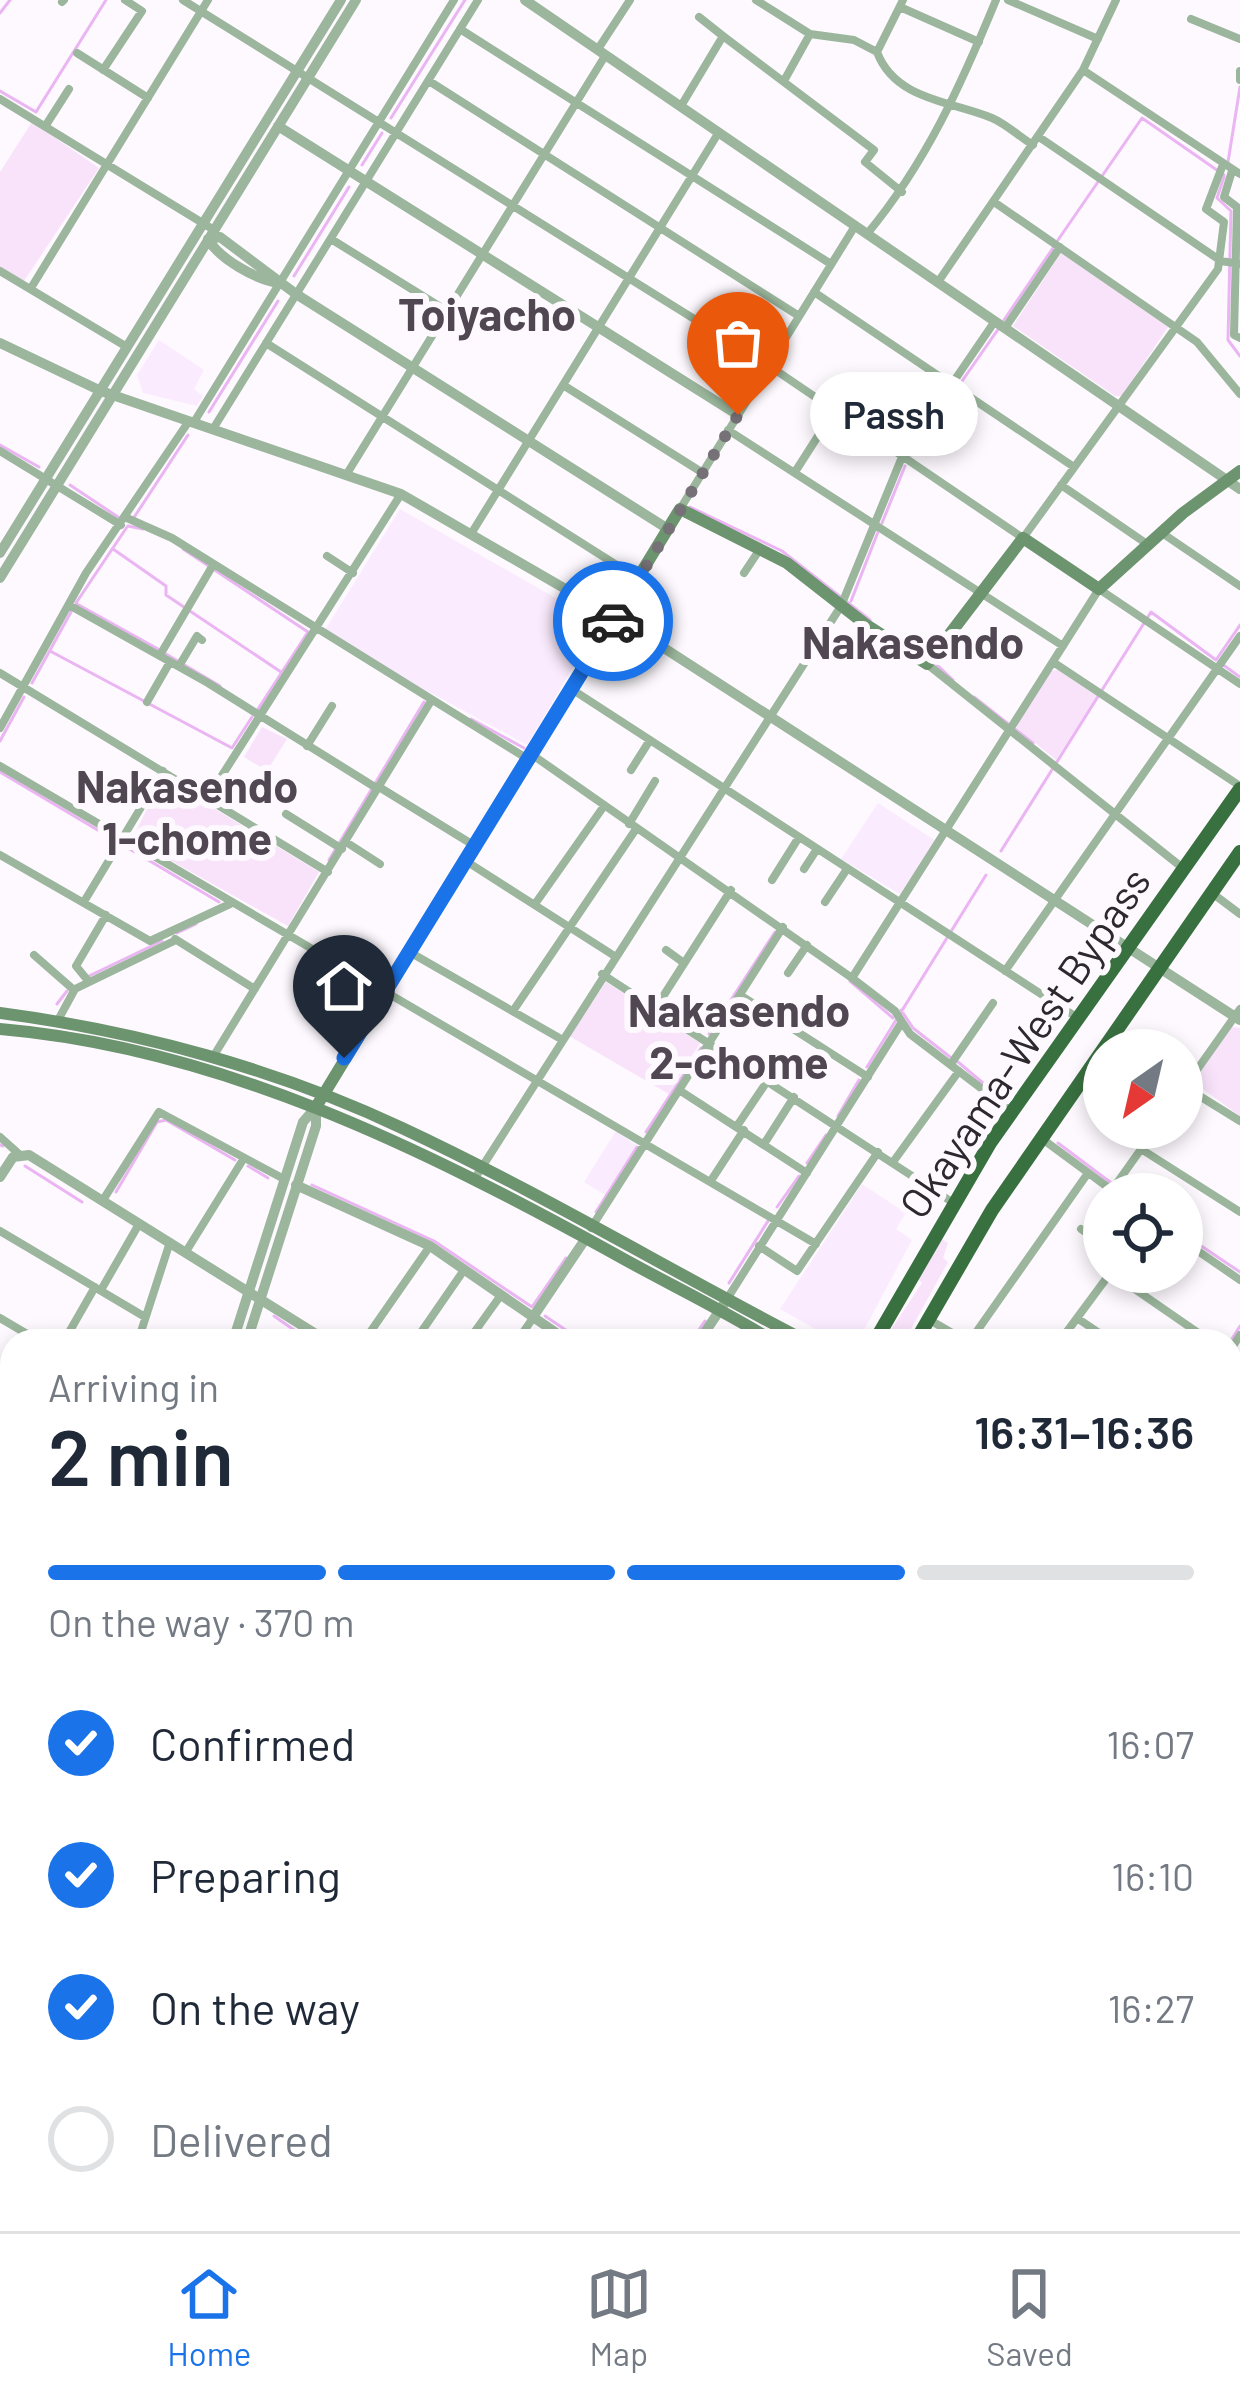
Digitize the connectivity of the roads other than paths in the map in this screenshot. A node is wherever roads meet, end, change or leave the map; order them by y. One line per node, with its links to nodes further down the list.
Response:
1 (125, 0): 27 (street)
2 (183, 0): 15 (street)
3 (208, 0): 15 (street)
4 (341, 0): 29 (street)
5 (356, 0): 29 (street)
6 (454, 0): 38 (street)
7 (478, 0): 18 (street)
8 (525, 0): 26 (street)
9 (629, 0): 26 (street)
10 (756, 0): 19 (street)
11 (996, 0): 23 (street)
12 (1008, 0): 21 (street)
13 (1116, 0): 21 (street)
14 (901, 4): 23 (street); 24 (street)
15 (201, 11): 29 (street); 33 (street)
16 (699, 17): 20 (street)
17 (1191, 19): 22 (street)
18 (460, 29): 31 (street); 34 (street)
19 (810, 34): 24 (street); 30 (street)
20 (723, 36): 30 (street); 36 (street)
21 (1098, 39): 28 (street)
22 (1240, 39)
23 (979, 42): 37 (street)
24 (877, 52): 37 (street)
25 (77, 53): 27 (street)
26 (601, 53): 34 (street); 36 (street)
27 (104, 70): 33 (street)
28 (1083, 70): 43 (street); 46 (street)
29 (303, 74): 38 (street); 40 (street); 55 (street)
30 (784, 80): 50 (street)
31 (428, 81): 41 (street); 44 (street)
32 (69, 88): 39 (street)
33 (148, 98): 45 (street)
34 (576, 102): 44 (street); 48 (street)
35 (2, 104): 39 (street)
36 (681, 106): 42 (street)
37 (950, 109): 43 (street); 50 (street)
38 (380, 121): 41 (street); 47 (street)
39 (46, 125): 45 (street)
40 (278, 127): 47 (street); 55 (street)
41 (397, 132): 49 (street); 52 (street)
42 (719, 132): 48 (street); 54 (street)
43 (1036, 141): 51 (street); 60 (street)
44 (544, 154): 52 (street); 53 (street)
45 (107, 163): 55 (street); 66 (street)
46 (1226, 171): 60 (street); 60 (street)
47 (349, 172): 49 (street); 65 (street)
48 (692, 175): 53 (street); 61 (street)
49 (366, 183): 57 (street); 59 (street)
50 (902, 192): 56 (street)
51 (994, 202): 58 (street); 64 (street)
52 (512, 205): 59 (street); 63 (street)
53 (660, 226): 63 (street); 70 (street)
54 (855, 226): 56 (street); 61 (street)
55 (206, 231): 65 (street); 77 (street); 82 (street)
56 (867, 234): 64 (street)
57 (331, 238): 68 (street); 69 (street)
58 (1057, 245): 71 (street); 73 (street)
59 (481, 255): 69 (street); 72 (street)
60 (1231, 263): 73 (street); 74 (street)
61 (831, 264): 67 (street)
62 (0, 271): 66 (street)
63 (628, 278): 72 (street); 78 (street)
64 (938, 282): 71 (street)
65 (279, 283): 68 (street); 88 (street)
66 (31, 288): 77 (street)
67 (814, 292): 70 (street); 81 (street)
68 (296, 294): 75 (street); 79 (street)
69 (447, 311): 79 (street)
70 (799, 316): 78 (street)
71 (1000, 325): 81 (street); 84 (street)
72 (597, 327): 80 (street); 86 (street)
73 (1178, 328): 83 (street); 84 (street)
74 (1240, 338)
75 (266, 343): 87 (street); 89 (street)
76 (0, 344): 82 (street)
77 (127, 347): 82 (street)
78 (768, 365): 85 (street); 86 (street)
79 (412, 367): 87 (street); 91 (street)
80 (563, 385): 91 (street); 98 (street)
81 (956, 386): 93 (street); 94 (street)
82 (106, 393): 88 (street); 100 (street)
83 (1240, 394)
84 (1120, 406): 94 (street); 99 (street)
85 (834, 411): 93 (street); 97 (street)
86 (738, 415): 90 (street)
87 (382, 416): 96 (street); 102 (street)
88 (191, 421): 89 (street); 106 (street)
89 (213, 429): 96 (street)
90 (728, 430): 97 (street); 98 (street)
91 (528, 441): 102 (street); 108 (street)
92 (0, 451): 100 (street)
93 (902, 457): 107 (street); 111 (street)
94 (1074, 467): 101 (street)
95 (1240, 471): 99 (main road)
96 (348, 472): 104 (street)
97 (795, 472): 107 (street)
98 (703, 473): 105 (street)
99 (1227, 480): 103 (street); 109 (main road)
100 (52, 481): 106 (street); 114 (street); 119 (street)
101 (1060, 485): 111 (street); 112 (street)
102 (497, 488): 110 (street); 120 (street)
103 (1240, 489)
104 (401, 494): 110 (street); 117 (street)
105 (680, 509): 108 (main road); 113 (main road)
106 (127, 521): 116 (street); 125 (street)
107 (879, 525): 123 (street); 124 (street)
108 (668, 529): 120 (main road)
109 (1162, 533): 112 (main road); 121 (street)
110 (471, 534): 126 (street)
111 (1023, 538): 122 (main road); 123 (main road)
112 (1148, 544): 122 (main road)
113 (761, 548): 118 (street); 124 (main road)
114 (0, 553)
115 (327, 556): 117 (street)
116 (211, 567): 127 (street); 131 (street)
117 (353, 573): 127 (street)
118 (744, 573)
119 (0, 578)
120 (637, 578): 126 (main road)
121 (1240, 586)
122 (1099, 589): 130 (street); 135 (street)
123 (981, 592): 130 (street); 132 (main road)
124 (844, 601): 132 (main road); 144 (street)
125 (72, 607): 131 (street); 138 (street)
126 (614, 618): 139 (main road); 144 (street)
127 (316, 632): 140 (street); 143 (street)
128 (1240, 636): 135 (street)
129 (202, 640): 134 (street)
130 (1063, 646): 133 (street)
131 (161, 653): 134 (street)
132 (929, 661): 146 (street)
133 (1053, 662): 146 (street); 147 (street)
134 (178, 663): 141 (street); 143 (street)
135 (1220, 665): 137 (street); 147 (street)
136 (0, 673): 138 (street)
137 (1240, 684)
138 (23, 686): 145 (street); 153 (street)
139 (572, 689): 148 (street); 150 (main road)
140 (431, 701): 150 (street); 155 (street)
141 (147, 702)
142 (332, 706): 149 (street)
143 (256, 715): 149 (street); 158 (street)
144 (769, 717): 156 (street); 163 (street)
145 (0, 728)
146 (1010, 728): 160 (street); 163 (street)
147 (1168, 738): 157 (street); 160 (street)
148 (650, 740): 152 (street); 156 (street)
149 (307, 746): 155 (street)
150 (532, 758): 159 (street); 167 (main road)
151 (0, 766): 165 (street)
152 (631, 770)
153 (163, 771): 158 (street); 165 (street)
154 (656, 781): 162 (street)
155 (376, 787): 166 (street); 167 (street)
156 (723, 788): 164 (street); 171 (street)
157 (1240, 788): 176 (highway, Okayama-West Bypass)
158 (207, 799): 177 (street)
159 (604, 806): 162 (street); 186 (street)
160 (1116, 813): 176 (street); 184 (street)
161 (286, 814): 166 (street)
162 (632, 827): 171 (street); 189 (street)
163 (946, 832): 183 (street); 184 (street)
164 (799, 837): 168 (street); 178 (street)
165 (121, 841): 181 (street); 185 (street)
166 (340, 846): 173 (street); 177 (street)
167 (477, 847): 172 (main road)
168 (817, 849): 174 (street); 175 (street)
169 (1240, 852): 180 (highway, Okayama-West Bypass)
170 (0, 854): 181 (street)
171 (679, 855): 179 (street); 198 (street)
172 (469, 862): 186 (street); 196 (main road)
173 (380, 864)
174 (847, 868): 182 (street); 183 (street)
175 (804, 869)
176 (1184, 869): 195 (highway, Okayama-West Bypass)
177 (328, 872): 192 (street)
178 (772, 880)
179 (731, 890): 190 (street); 199 (street)
180 (1211, 892): 187 (street); 200 (highway, Okayama-West Bypass)
181 (85, 900): 188 (street)
182 (825, 902)
183 (900, 902): 201 (street); 205 (street)
184 (1054, 902): 195 (street); 201 (street)
185 (230, 904): 191 (street); 192 (street)
186 (535, 904): 189 (street)
187 (1240, 914)
188 (106, 915): 191 (street); 204 (street)
189 (572, 927): 198 (street); 212 (street)
190 (783, 927): 193 (street); 208 (street)
191 (171, 936): 204 (street); 207 (street)
192 (289, 938): 207 (street); 209 (street)
193 (805, 947): 202 (street); 205 (street)
194 (666, 950): 199 (street)
195 (1128, 950): 200 (street); 216 (highway, Okayama-West Bypass)
196 (413, 953): 209 (main road); 212 (street)
197 (34, 955): 206 (street)
198 (614, 955): 203 (street)
199 (685, 963): 211 (street)
200 (1159, 969): 214 (street); 236 (highway, Okayama-West Bypass)
201 (1005, 971): 216 (street)
202 (788, 973)
203 (602, 974): 211 (street); 219 (street)
204 (88, 978): 206 (street)
205 (852, 978): 215 (street)
206 (72, 988): 217 (street)
207 (255, 989): 221 (street)
208 (740, 994): 220 (street); 224 (street)
209 (386, 996): 225 (street); 230 (main road)
210 (993, 1003): 222 (street)
211 (655, 1009): 220 (street)
212 (513, 1011): 219 (street)
213 (0, 1013): 217 (main road)
214 (1238, 1015): 223 (street)
215 (899, 1017): 222 (street); 224 (street)
216 (1079, 1019): 231 (highway, Okayama-West Bypass)
217 (57, 1022): 221 (main road)
218 (0, 1029): 230 (main road)
219 (561, 1040): 225 (street)
220 (709, 1043): 226 (street); 227 (street)
221 (213, 1059): 230 (main road)
222 (954, 1063): 231 (street); 243 (street)
223 (1203, 1063)
224 (868, 1077): 233 (street)
225 (535, 1079): 237 (street); 244 (street)
226 (768, 1080): 228 (street); 234 (street)
227 (679, 1090): 234 (street); 237 (street)
228 (794, 1097): 233 (street); 238 (street)
229 (1203, 1100): 232 (street)
230 (318, 1101): 244 (main road); 251 (street)
231 (1012, 1112): 253 (highway, Okayama-West Bypass)
232 (1240, 1121)
233 (839, 1126): 240 (street); 245 (street)
234 (741, 1128): 238 (street); 249 (street)
235 (0, 1137): 241 (street)
236 (1041, 1138): 246 (street); 276 (highway, Okayama-West Bypass)
237 (645, 1142): 249 (street); 258 (street)
238 (764, 1144): 245 (street)
239 (1142, 1150): 247 (street); 254 (street)
240 (878, 1152): 243 (street); 260 (street)
241 (19, 1154): 248 (street); 252 (street)
242 (244, 1158): 251 (street); 252 (street); 263 (street)
243 (893, 1162): 253 (street)
244 (477, 1173): 258 (main road)
245 (807, 1173): 255 (street)
246 (1088, 1173)
247 (1126, 1173)
248 (0, 1177)
249 (712, 1179): 255 (street)
250 (1083, 1180): 293 (street)
251 (290, 1182): 261 (street); 268 (street)
252 (103, 1200): 256 (street)
253 (952, 1202): 290 (highway, Okayama-West Bypass)
254 (1240, 1212)
255 (777, 1217): 260 (street); 262 (street)
256 (140, 1222): 259 (street); 267 (street)
257 (0, 1231): 267 (street)
258 (588, 1233): 272 (main road); 274 (street)
259 (170, 1240): 263 (street); 273 (street)
260 (816, 1244): 262 (street)
261 (430, 1246): 265 (street); 282 (street)
262 (759, 1246): 272 (street)
263 (188, 1250): 268 (street)
264 (1203, 1254): 266 (street)
265 (464, 1270): 271 (street); 283 (street)
266 (1240, 1280)
267 (98, 1289): 273 (street); 277 (street)
268 (254, 1291): 279 (street); 280 (street); 281 (street)
269 (1095, 1293): 275 (street)
270 (1141, 1293): 296 (street)
271 (501, 1295): 274 (street); 284 (street)
272 (723, 1305): 287 (street); 288 (main road); 289 (main road)
273 (145, 1317): 278 (street)
274 (533, 1317): 285 (street); 286 (street)
275 (1077, 1318): 294 (street); 295 (street)
276 (928, 1319): 291 (highway, Okayama-West Bypass); 292 (street)
277 (72, 1329)
278 (142, 1329)
279 (237, 1329)
280 (249, 1329)
281 (309, 1329)
282 (372, 1329)
283 (424, 1329)
284 (477, 1329)
285 (525, 1329)
286 (550, 1329)
287 (707, 1329)
288 (756, 1329)
289 (778, 1329)
290 (882, 1329)
291 (923, 1329)
292 (946, 1329)
293 (977, 1329)
294 (1069, 1329)
295 (1093, 1329)
296 (1193, 1329)

